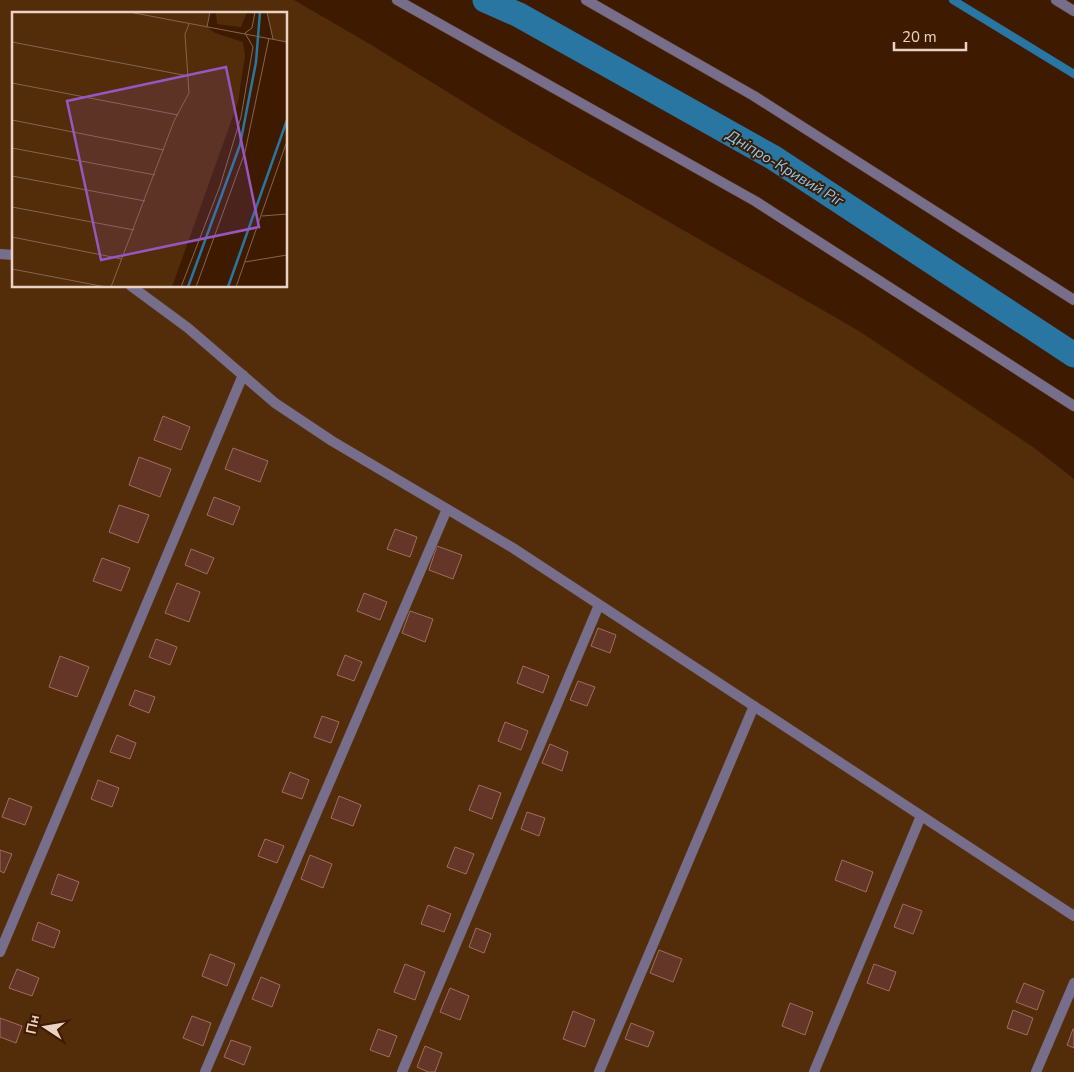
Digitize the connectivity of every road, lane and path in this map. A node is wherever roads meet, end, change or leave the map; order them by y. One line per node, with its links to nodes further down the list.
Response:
1 (397, 0): 8 (street)
2 (586, 0): 6 (street)
3 (1056, 0): 4 (street)
4 (1074, 11)
5 (134, 288): 7 (street)
6 (1074, 300)
7 (243, 375): 9 (street); 14 (street)
8 (1074, 406)
9 (447, 509): 10 (street); 16 (street)
10 (599, 605): 11 (street); 17 (street)
11 (754, 706): 12 (street); 18 (street)
12 (921, 816): 13 (street); 19 (street)
13 (1074, 916)
14 (0, 952)
15 (1074, 983): 20 (street)
16 (205, 1072)
17 (402, 1072)
18 (599, 1072)
19 (814, 1072)
20 (1036, 1072)

